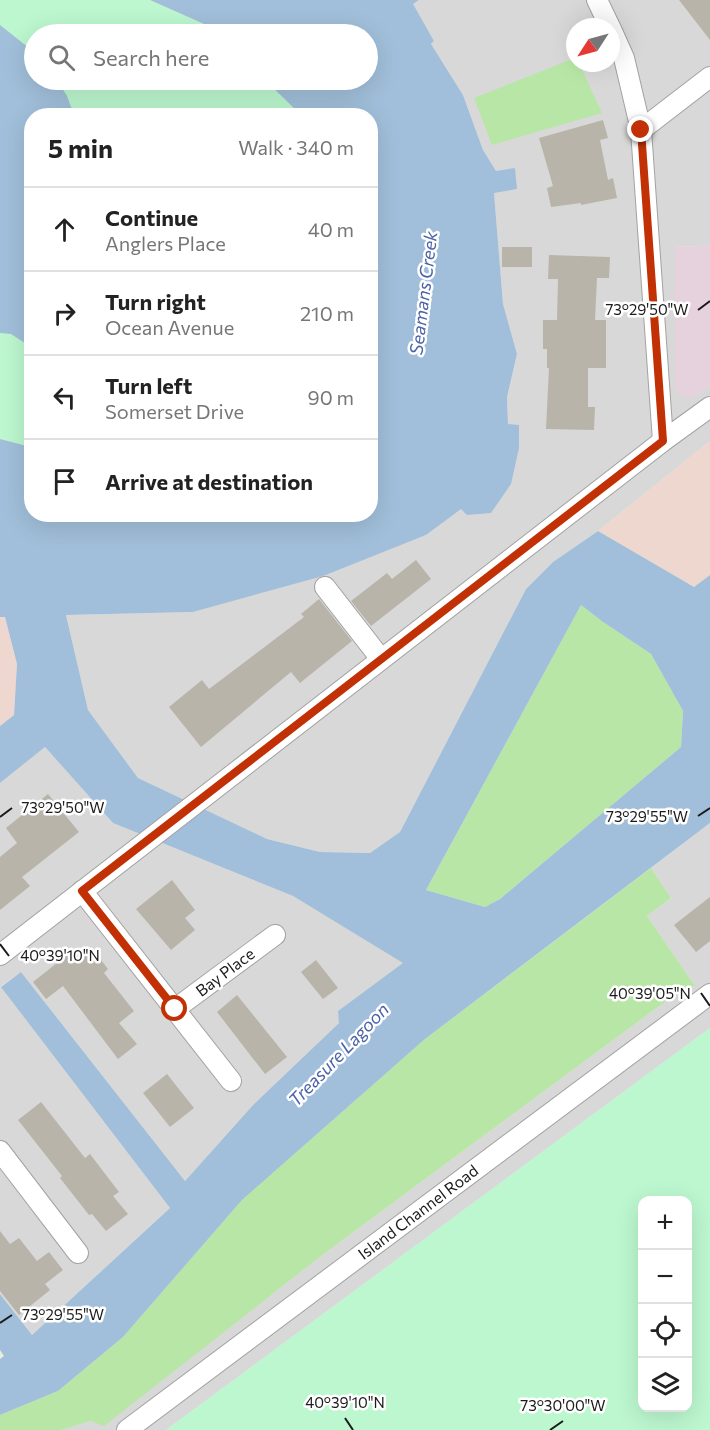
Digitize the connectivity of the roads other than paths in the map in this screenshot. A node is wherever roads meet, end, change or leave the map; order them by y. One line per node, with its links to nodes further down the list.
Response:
1 (597, 0): 2 (street)
2 (605, 18)
3 (620, 49): 5 (street)
4 (710, 77): 5 (street)
5 (641, 130): 7 (street)
6 (710, 407): 7 (street)
7 (663, 441): 9 (street)
8 (325, 587): 9 (street)
9 (381, 659): 10 (street)
10 (82, 891): 12 (street); 14 (street)
11 (275, 934): 14 (street, Bay Place)
12 (0, 955)
13 (710, 994): 18 (street, Island Channel Road)
14 (175, 1009): 15 (street)
15 (231, 1081)
16 (0, 1151): 17 (street)
17 (78, 1253)
18 (127, 1430)

